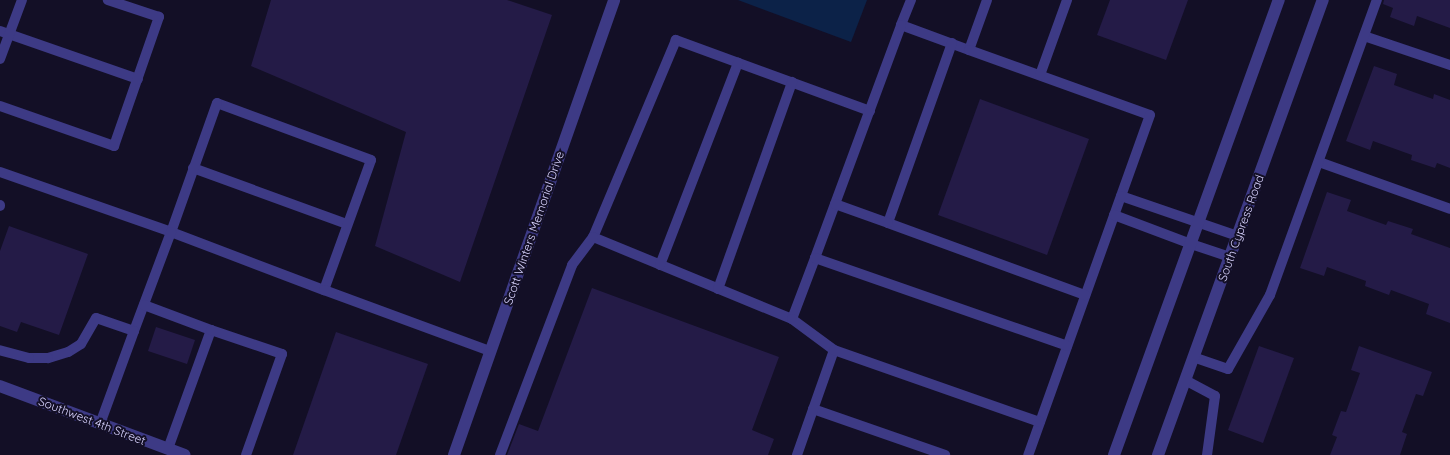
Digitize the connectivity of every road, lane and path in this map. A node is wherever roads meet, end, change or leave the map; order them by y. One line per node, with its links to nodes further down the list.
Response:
1 (22, 0): 11 (lane)
2 (108, 0): 19 (lane)
3 (614, 0): 50 (street, Scott Winters Memorial Drive)
4 (910, 0): 10 (lane)
5 (987, 0): 14 (lane)
6 (1067, 0): 18 (lane)
7 (1279, 0): 31 (street)
8 (1323, 0): 34 (street, South Cypress Road)
9 (1377, 0): 12 (lane)
10 (902, 25): 13 (lane); 22 (lane)
11 (5, 33): 15 (lane); 19 (lane)
12 (1364, 36): 17 (lane); 23 (lane)
13 (952, 43): 14 (lane); 30 (lane)
14 (969, 50): 18 (lane)
15 (0, 59)
16 (738, 63): 20 (lane); 35 (lane); 39 (lane)
17 (1450, 65)
18 (1040, 75): 26 (lane)
19 (138, 79): 21 (lane)
20 (792, 82): 22 (lane); 40 (lane)
21 (0, 106)
22 (870, 111): 27 (lane)
23 (1319, 162): 28 (lane); 51 (lane)
24 (194, 168): 32 (lane); 32 (lane); 33 (lane)
25 (0, 172): 33 (lane)
26 (1121, 196): 29 (lane); 31 (lane)
27 (835, 204): 30 (lane); 38 (lane)
28 (1450, 209)
29 (1114, 215): 36 (lane); 42 (lane)
30 (888, 223): 42 (lane)
31 (1198, 223): 34 (lane); 36 (street)
32 (347, 224): 41 (lane)
33 (171, 232): 41 (lane); 43 (lane)
34 (1238, 236): 37 (street, South Cypress Road)
35 (593, 237): 39 (lane); 61 (lane)
36 (1191, 244): 37 (lane); 65 (street)
37 (1230, 257): 51 (street, South Cypress Road)
38 (815, 258): 44 (lane); 47 (lane)
39 (660, 265): 40 (lane)
40 (718, 289): 44 (lane)
41 (324, 290): 50 (lane)
42 (1085, 295): 47 (lane)
43 (144, 305): 45 (lane); 46 (lane)
44 (792, 319): 49 (lane)
45 (211, 330): 57 (lane); 59 (lane)
46 (134, 331): 48 (lane); 56 (lane)
47 (1067, 346): 55 (lane)
48 (0, 350)
49 (834, 350): 54 (lane); 55 (lane)
50 (490, 351): 60 (street, Scott Winters Memorial Drive)
51 (1193, 357): 52 (street, South Cypress Road)
52 (1185, 380): 66 (street, South Cypress Road); 67 (lane)
53 (0, 386): 56 (street, Southwest 4th Street)
54 (813, 409): 62 (lane); 63 (lane)
55 (1040, 422): 64 (lane)
56 (100, 424): 57 (street, Southwest 4th Street)
57 (168, 449): 58 (street, Southwest 4th Street)
58 (185, 455)
59 (246, 455)
60 (454, 455)
61 (500, 455)
62 (797, 455)
63 (945, 455)
64 (1028, 455)
65 (1114, 455)
66 (1158, 455)
67 (1207, 455)

